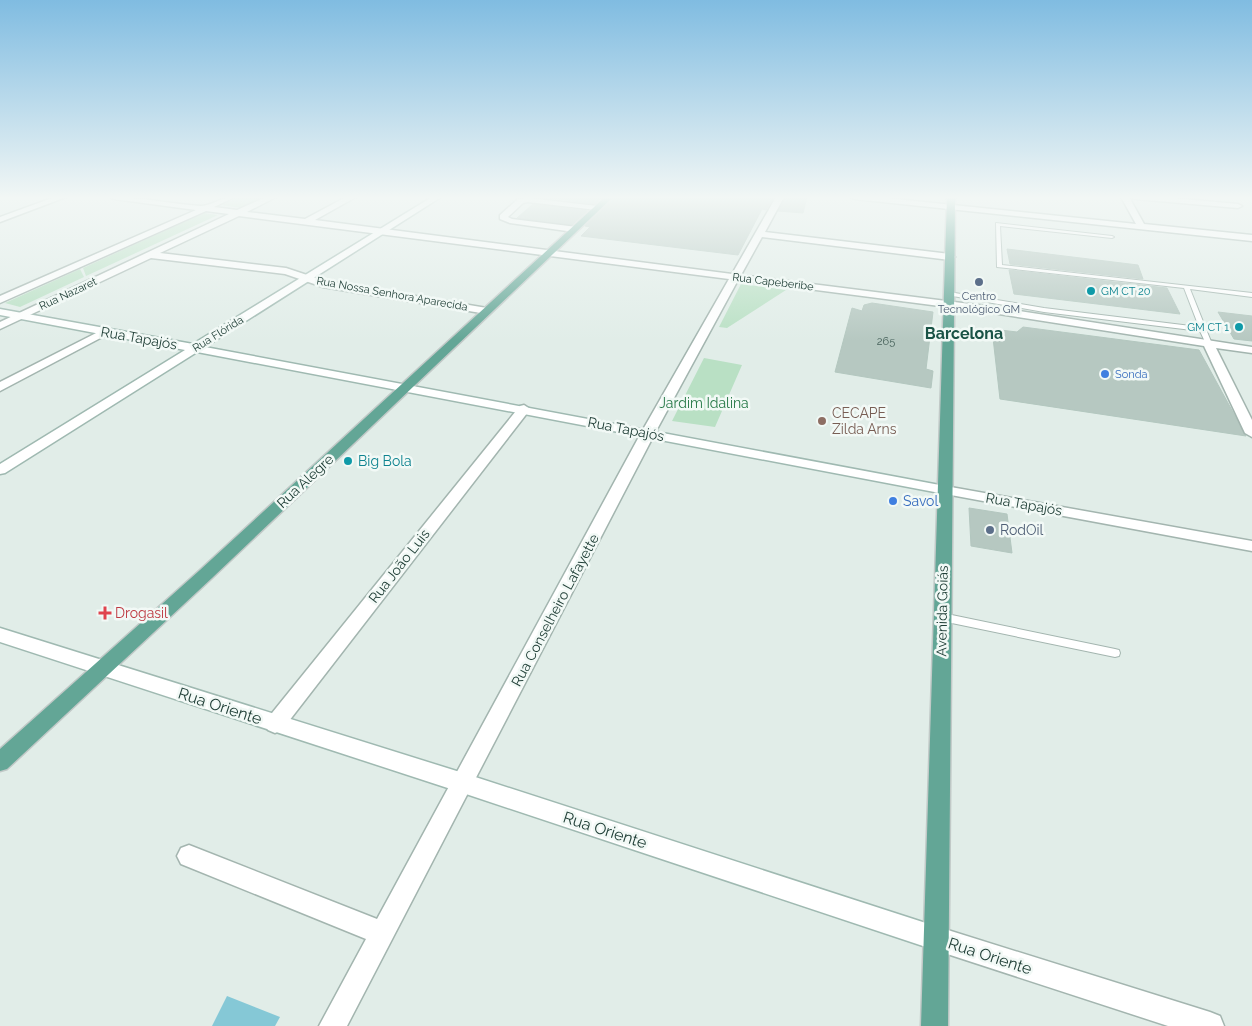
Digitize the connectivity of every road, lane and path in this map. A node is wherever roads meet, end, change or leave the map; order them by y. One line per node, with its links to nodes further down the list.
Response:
1 (124, 245): 18 (street, Rua Nazaret)
2 (171, 245): 11 (street, Rua Nazaret)
3 (361, 245): 13 (street, Rua Flórida)
4 (483, 245): 10 (street, Rua Capeberibe)
5 (556, 245): 10 (main road, Rua Alegre)
6 (753, 245): 14 (street, Rua Conselheiro Lafayette)
7 (849, 245): 12 (street)
8 (950, 245): 12 (main road, Avenida Goiás)
9 (998, 245): 15 (lane)
10 (547, 253): 14 (street, Rua Capeberibe); 19 (main road, Rua Alegre)
11 (150, 255): 13 (street, Rua Nossa Senhora Aparecida); 21 (street, Rua Nazaret)
12 (950, 257): 17 (main road, Avenida Goiás)
13 (308, 278): 19 (street, Rua Nossa Senhora Aparecida); 26 (street, Rua Flórida)
14 (736, 278): 17 (street, Rua Capeberibe); 31 (street, Rua Conselheiro Lafayette)
15 (1186, 286): 16 (lane); 23 (lane)
16 (1252, 295)
17 (949, 299): 23 (lane); 25 (street, Rua Capeberibe); 34 (main road, Avenida Goiás)
18 (0, 300)
19 (487, 311): 29 (main road, Rua Alegre)
20 (0, 312): 21 (street, Rua Tapajós)
21 (21, 316): 22 (street, Rua Nazaret); 24 (street, Rua Tapajós)
22 (0, 326)
23 (1203, 330): 25 (lane)
24 (104, 332): 26 (street, Rua Tapajós); 28 (street)
25 (1209, 344): 27 (street, Rua Capeberibe); 32 (street)
26 (195, 348): 29 (street, Rua Tapajós); 33 (street, Rua Flórida)
27 (1252, 350)
28 (0, 387)
29 (405, 387): 30 (street, Rua Tapajós); 39 (main road, Rua Alegre)
30 (524, 409): 31 (street, Rua Tapajós); 40 (street, Rua João Luis)
31 (648, 433): 34 (street, Rua Tapajós); 42 (street, Rua Conselheiro Lafayette)
32 (1252, 433)
33 (0, 470)
34 (945, 490): 35 (street, Rua Tapajós); 36 (main road, Avenida Goiás)
35 (1252, 546)
36 (942, 617): 38 (lane); 45 (main road, Avenida Goiás)
37 (0, 635): 39 (street, Rua Oriente)
38 (1114, 653)
39 (101, 668): 40 (street, Rua Oriente); 41 (main road, Rua Alegre)
40 (275, 724): 42 (street, Rua Oriente)
41 (0, 762)
42 (463, 783): 44 (street, Rua Conselheiro Lafayette); 45 (street, Rua Oriente)
43 (189, 856): 44 (street)
44 (382, 933): 46 (street, Rua Conselheiro Lafayette)
45 (936, 938): 47 (main road, Avenida Goiás); 48 (street, Rua Oriente)
46 (333, 1026)
47 (934, 1026)
48 (1210, 1026)

